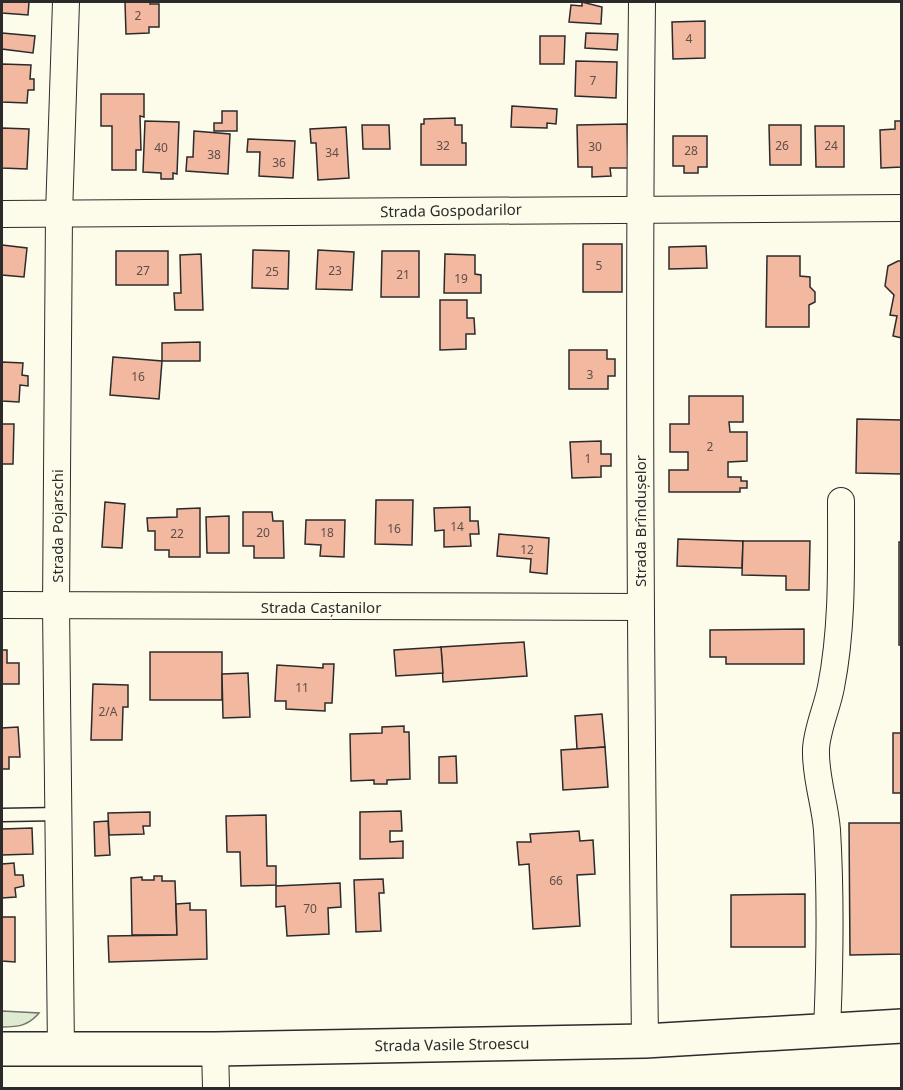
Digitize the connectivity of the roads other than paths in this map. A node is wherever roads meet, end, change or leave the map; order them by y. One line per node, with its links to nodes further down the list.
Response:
1 (66, 2): 6 (street, Strada Pojarschi)
2 (642, 2): 3 (street, Strada Brîndușelor)
3 (640, 208): 4 (street, Strada Gospodarilor); 6 (street, Strada Gospodarilor); 10 (street, Strada Brîndușelor)
4 (902, 208)
5 (2, 214): 6 (street, Strada Gospodarilor)
6 (59, 214): 9 (street, Strada Pojarschi)
7 (842, 501): 14 (street)
8 (2, 605): 9 (street, Strada Caștanilor)
9 (56, 606): 10 (street, Strada Caștanilor); 11 (street, Strada Pojarschi)
10 (640, 607): 15 (street, Strada Brîndușelor)
11 (59, 814): 12 (lane); 18 (street, Strada Pojarschi)
12 (2, 815)
13 (902, 1026): 14 (main road, Strada Vasile Stroescu)
14 (827, 1030): 15 (main road, Strada Vasile Stroescu)
15 (645, 1041): 17 (main road, Strada Vasile Stroescu)
16 (2, 1049): 18 (main road, Strada Vasile Stroescu)
17 (214, 1049): 18 (main road, Strada Vasile Stroescu); 19 (street)
18 (61, 1050)
19 (216, 1089)

